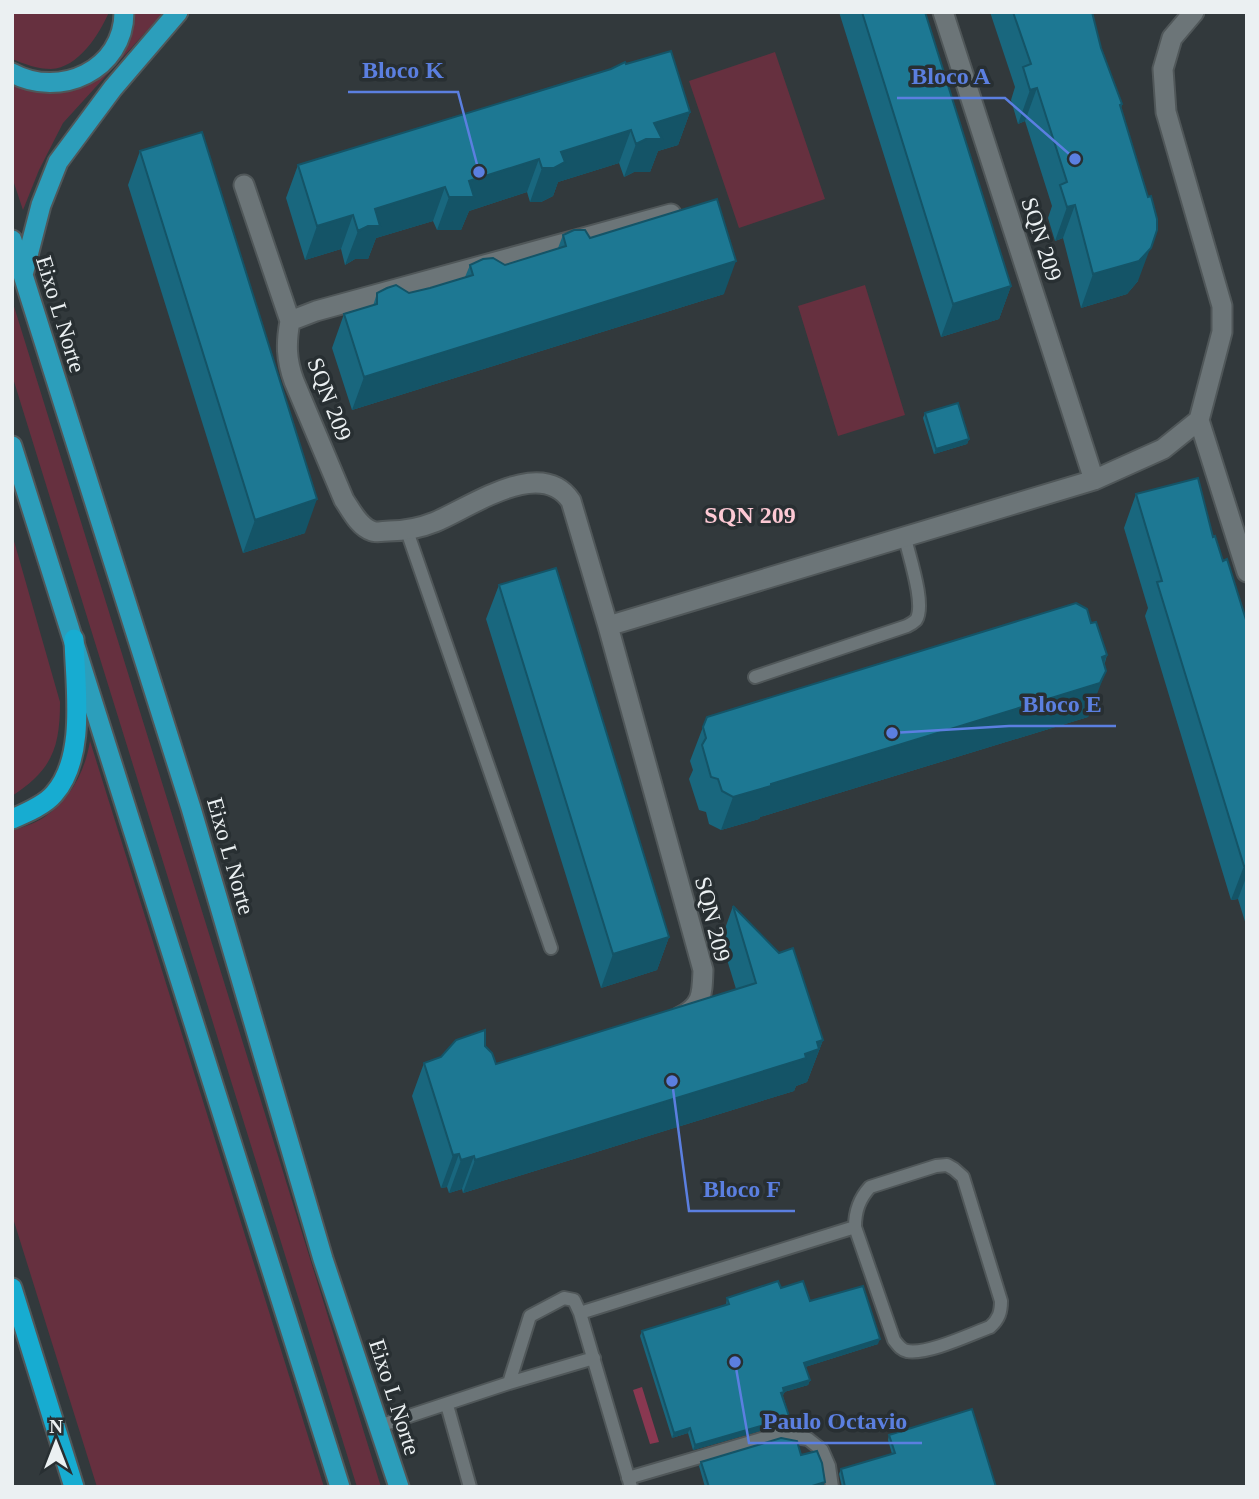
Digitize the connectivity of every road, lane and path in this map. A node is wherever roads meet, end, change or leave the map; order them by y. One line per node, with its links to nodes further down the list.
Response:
1 (124, 12): 5 (main road)
2 (178, 12): 9 (main road)
3 (943, 12): 13 (street, SQN 209)
4 (1194, 12): 11 (street)
5 (12, 73)
6 (244, 186): 10 (street)
7 (671, 214): 10 (street)
8 (12, 240): 9 (main road, Eixo L Norte)
9 (22, 276): 29 (main road, Eixo L Norte)
10 (290, 321): 14 (street, SQN 209)
11 (1199, 420): 13 (street); 16 (street)
12 (12, 446): 18 (main road)
13 (1094, 480): 15 (street)
14 (407, 531): 17 (street, SQN 209); 21 (lane)
15 (905, 538): 17 (street); 19 (lane)
16 (1247, 572)
17 (608, 626): 22 (street, SQN 209)
18 (74, 639): 20 (highway); 32 (main road)
19 (755, 677)
20 (12, 819)
21 (551, 948)
22 (662, 1024)
23 (855, 1227): 23 (lane); 25 (lane)
24 (12, 1288): 31 (highway)
25 (580, 1313): 26 (lane); 27 (lane)
26 (594, 1358): 27 (lane); 30 (lane)
27 (509, 1382): 28 (lane)
28 (447, 1405): 29 (lane); 34 (lane)
29 (379, 1426): 33 (main road, Eixo L Norte)
30 (629, 1482): 35 (lane)
31 (74, 1487)
32 (340, 1487)
33 (399, 1487)
34 (470, 1487)
35 (832, 1487)

